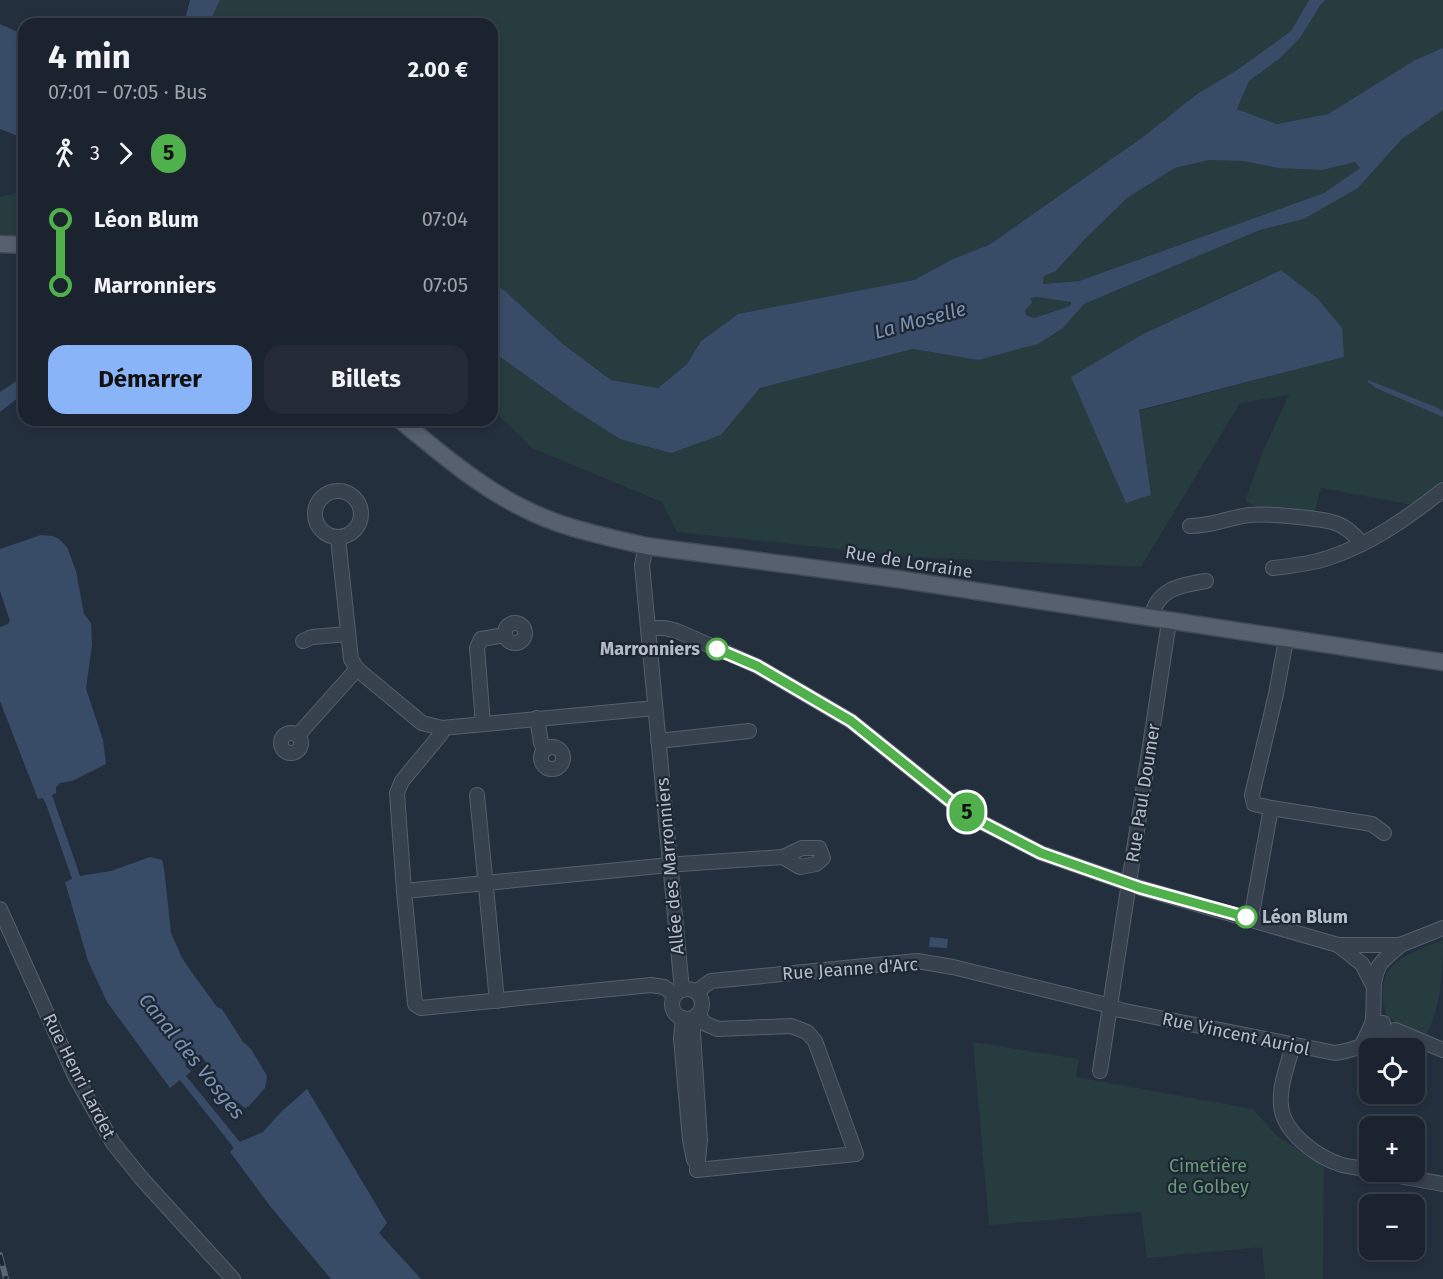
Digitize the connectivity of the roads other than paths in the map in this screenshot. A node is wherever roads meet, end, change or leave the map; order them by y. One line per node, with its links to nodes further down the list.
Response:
1 (0, 244): 2 (main road)
2 (18, 245)
3 (407, 426): 8 (main road, Rue de Lorraine)
4 (1443, 490): 7 (street)
5 (1190, 526): 7 (street)
6 (338, 538): 14 (street)
7 (1362, 544): 9 (street)
8 (646, 546): 11 (main road, Rue de Lorraine); 13 (street, Allée des Marronniers)
9 (1273, 568)
10 (1206, 581): 11 (street)
11 (1151, 619): 12 (main road, Rue de Lorraine)
12 (1169, 622): 16 (main road, Rue de Lorraine); 34 (street, Rue Paul Doumer)
13 (648, 628): 20 (street, Allée des Marronniers); 34 (street)
14 (348, 634): 17 (street); 19 (street)
15 (505, 635): 22 (street)
16 (1286, 640): 18 (main road, Rue de Lorraine); 29 (street)
17 (303, 641)
18 (1443, 662)
19 (357, 669): 23 (street); 25 (street)
20 (655, 708): 21 (street); 26 (street, Allée des Marronniers)
21 (537, 718): 22 (street); 27 (street)
22 (483, 724): 23 (street)
23 (442, 728): 35 (street)
24 (749, 731): 26 (street)
25 (298, 735)
26 (658, 741): 32 (street, Allée des Marronniers)
27 (545, 750)
28 (477, 795): 33 (street)
29 (1271, 808): 30 (street); 37 (street)
30 (1384, 833)
31 (783, 857): 32 (street)
32 (670, 865): 33 (street); 45 (street, Allée des Marronniers)
33 (485, 883): 35 (street); 46 (street)
34 (1129, 884): 37 (street); 47 (street, Rue Paul Doumer)
35 (404, 891): 46 (street)
36 (0, 909): 56 (street, Rue Henri Lardet)
37 (1251, 919): 39 (street)
38 (1443, 928): 40 (street)
39 (1338, 945): 41 (street); 42 (street)
40 (1400, 945): 41 (street); 43 (street, Rue Vincent Auriol)
41 (1372, 946): 42 (street); 43 (street)
42 (1362, 964): 43 (street); 44 (street)
43 (1380, 966): 44 (street, Rue Vincent Auriol)
44 (1374, 987): 49 (street, Rue Vincent Auriol)
45 (684, 992): 46 (street); 47 (street, Rue Jeanne d'Arc); 48 (street); 48 (street)
46 (497, 1001)
47 (1111, 1006): 50 (street, Rue Vincent Auriol); 52 (street, Rue Paul Doumer)
48 (691, 1017): 48 (street)
49 (1377, 1024): 50 (street, Rue Vincent Auriol); 51 (street)
50 (1293, 1045): 53 (street)
51 (1443, 1050)
52 (1100, 1071)
53 (1359, 1168)
54 (1425, 1181): 55 (street)
55 (1443, 1184)
56 (233, 1279)

